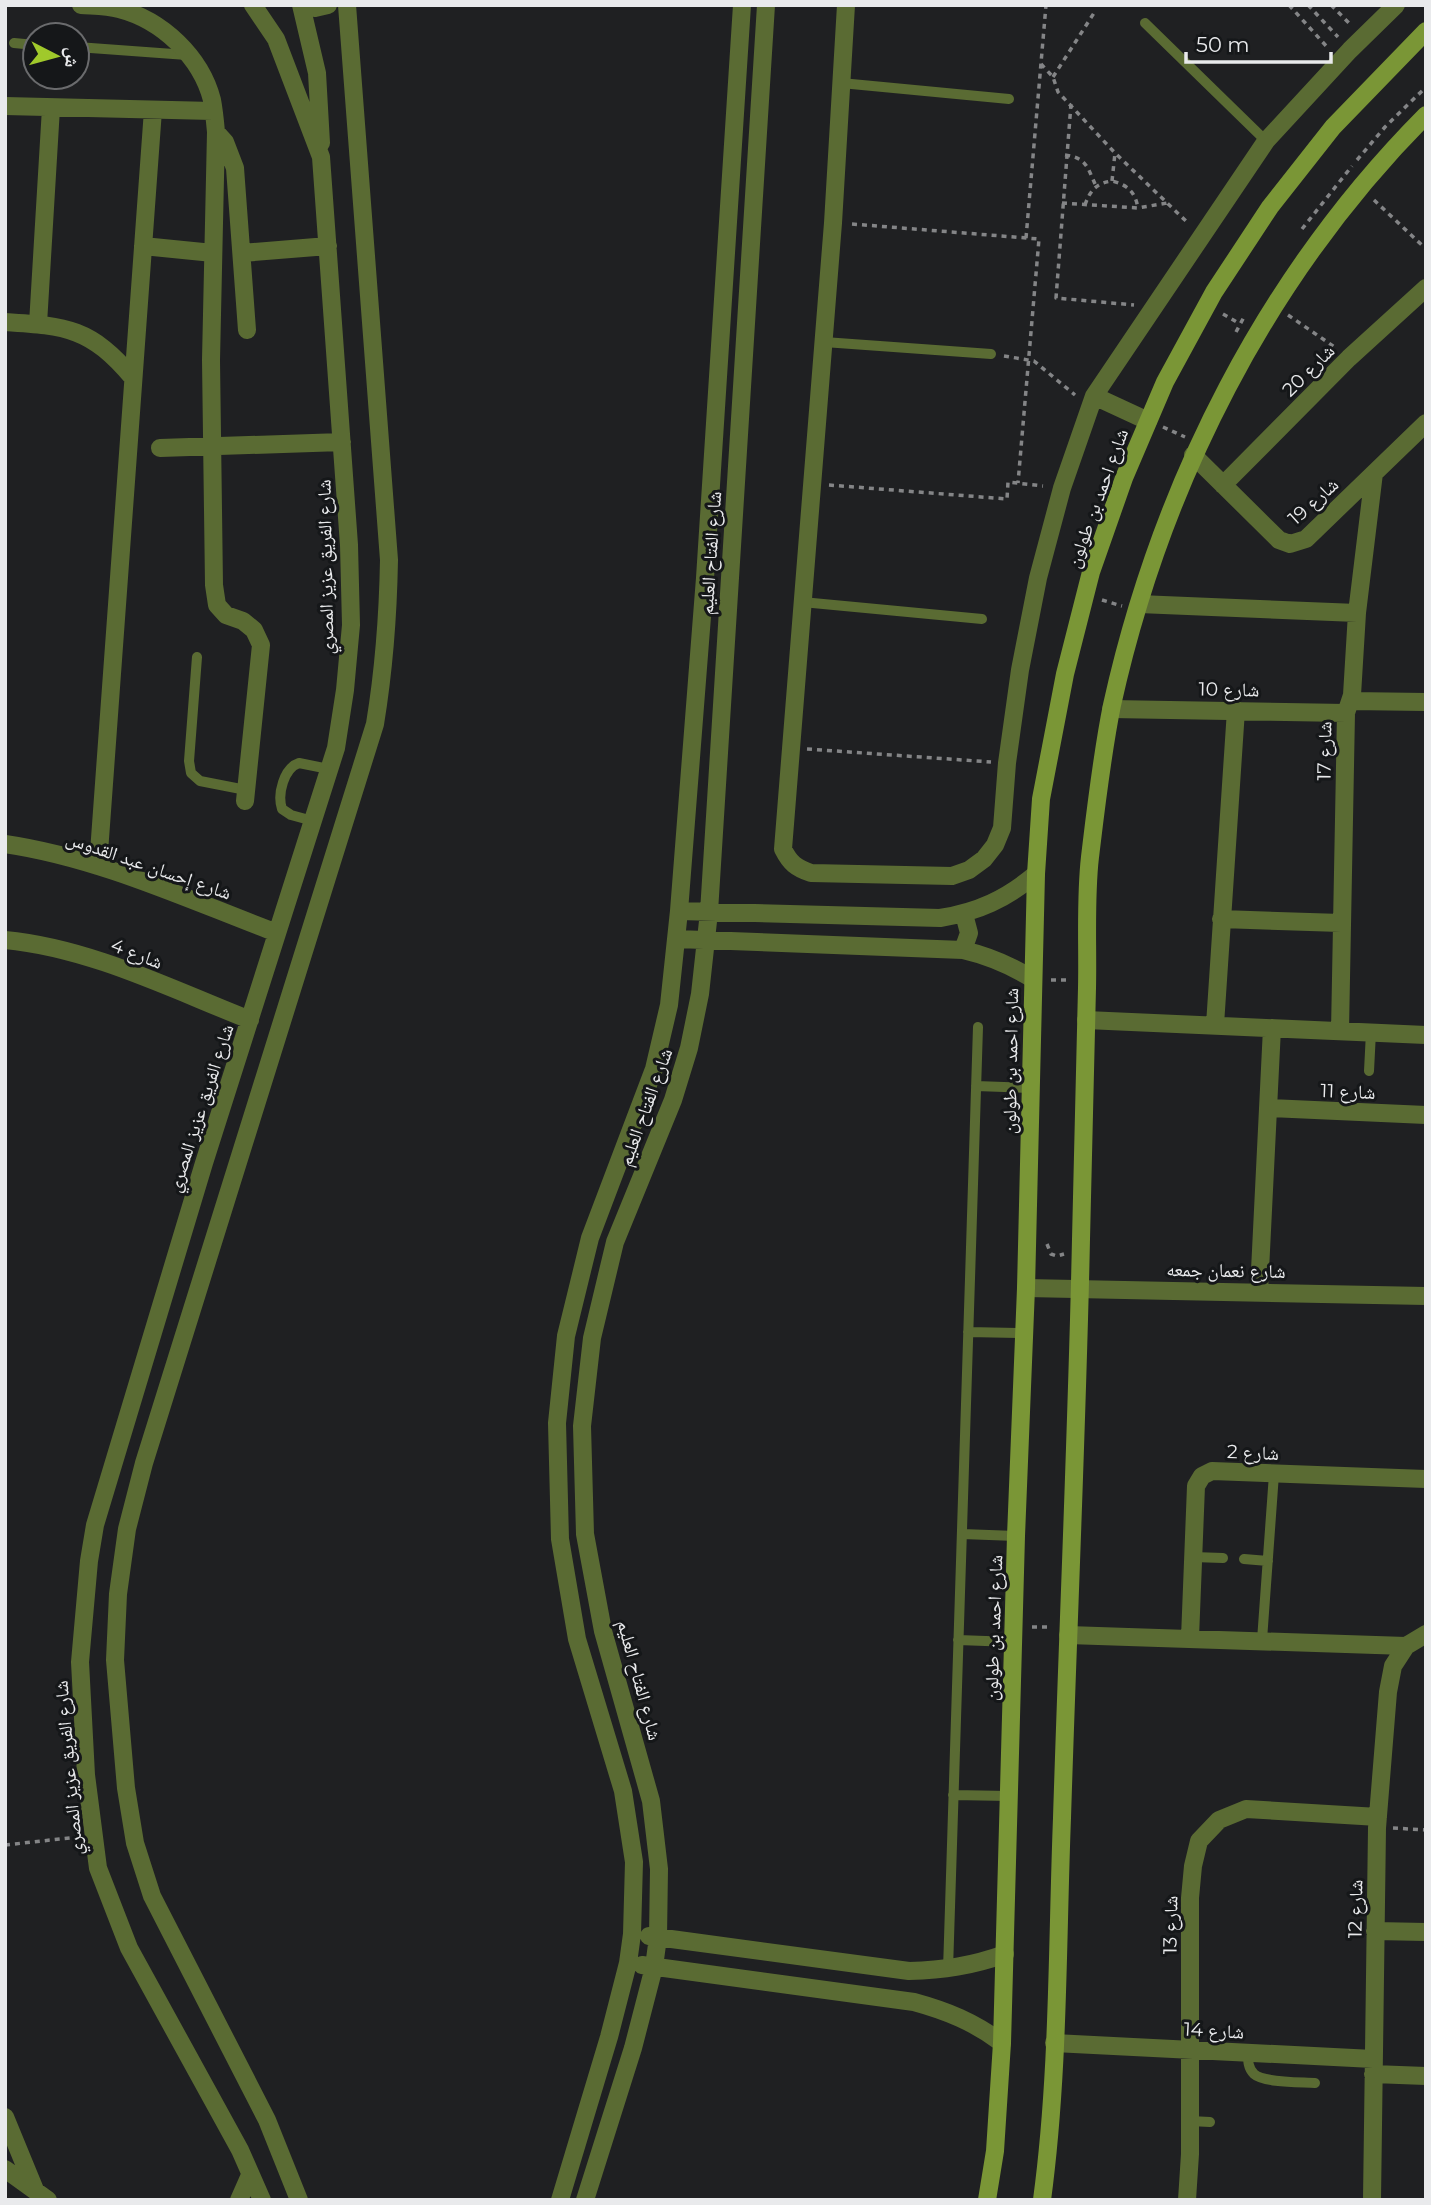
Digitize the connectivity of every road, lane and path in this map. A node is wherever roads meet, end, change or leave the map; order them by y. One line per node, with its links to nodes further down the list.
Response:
1 (81, 5): 21 (street)
2 (253, 5): 37 (street, شارع الفريق عزيز المصري)
3 (301, 5): 4 (street); 37 (street)
4 (328, 5)
5 (347, 5): 129 (street)
6 (742, 5): 101 (street, شارع الفتاح العليم)
7 (766, 5): 102 (street, شارع الفتاح العليم)
8 (846, 5): 24 (street)
9 (1046, 5): 22 (path)
10 (1289, 5): 11 (path)
11 (1307, 5)
12 (1331, 5): 17 (path)
13 (1396, 5): 17 (street)
14 (1094, 13): 23 (path)
15 (1145, 23): 34 (lane)
16 (1426, 30): 55 (street, شارع احمد بن طولون)
17 (1363, 37): 34 (street)
18 (14, 43): 19 (lane)
19 (21, 44)
20 (91, 48): 21 (lane)
21 (188, 55): 31 (street)
22 (1041, 64): 23 (path); 47 (path)
23 (1053, 77): 27 (path)
24 (841, 83): 26 (lane); 45 (street)
25 (1426, 87): 48 (path)
26 (1009, 99)
27 (1071, 104): 35 (path); 36 (path)
28 (5, 106): 29 (street)
29 (51, 107): 30 (street); 60 (street)
30 (153, 110): 31 (street); 49 (street)
31 (213, 111): 33 (street)
32 (1426, 115): 40 (street)
33 (216, 132): 52 (street); 53 (street)
34 (1265, 141): 46 (street)
35 (1115, 153): 38 (path); 42 (path)
36 (1065, 155): 39 (path); 41 (path)
37 (321, 157): 50 (street, شارع الفريق عزيز المصري)
38 (1112, 181): 39 (path); 44 (path)
39 (1096, 186): 43 (path)
40 (1362, 187): 51 (path); 56 (street)
41 (1062, 203): 43 (path); 57 (path)
42 (1167, 203): 44 (path); 46 (path)
43 (1085, 205): 44 (path)
44 (1138, 208)
45 (832, 223): 47 (path); 65 (street)
46 (1201, 235): 57 (street)
47 (1026, 238): 68 (path)
48 (1296, 238)
49 (143, 246): 52 (street); 69 (street)
50 (328, 246): 53 (street); 73 (street, شارع الفريق عزيز المصري)
51 (1426, 249)
52 (213, 253): 74 (street)
53 (242, 253): 62 (street)
54 (1426, 288): 67 (street, شارع 20)
55 (1207, 304): 61 (path); 71 (street, شارع احمد بن طولون)
56 (1274, 304): 63 (street); 67 (path)
57 (1153, 306): 70 (street)
58 (1247, 313): 61 (path)
59 (5, 322): 60 (street)
60 (38, 324): 69 (street)
61 (1240, 324): 63 (path); 64 (path)
62 (247, 330)
63 (1257, 335): 76 (street)
64 (1233, 337)
65 (824, 342): 66 (lane); 79 (street)
66 (991, 354): 68 (path)
67 (1349, 358): 80 (street, شارع 20)
68 (1029, 359): 70 (path); 78 (path)
69 (133, 378): 99 (street)
70 (1092, 402): 71 (street); 81 (street)
71 (1148, 421): 76 (path); 82 (street, شارع احمد بن طولون)
72 (1426, 423): 77 (street, شارع 19)
73 (342, 442): 74 (street); 95 (street, شارع الفريق عزيز المصري)
74 (212, 446): 75 (street); 96 (street)
75 (160, 448)
76 (1196, 449): 80 (street, شارع 19); 84 (street)
77 (1374, 473): 80 (street, شارع 19); 85 (street, شارع 17)
78 (1018, 483): 79 (path); 81 (path)
79 (811, 484): 83 (street)
80 (1223, 485)
81 (1062, 488): 94 (street)
82 (1085, 595): 84 (path); 100 (street, شارع احمد بن طولون)
83 (802, 602): 87 (lane); 93 (street)
84 (1132, 607): 85 (street); 86 (path); 91 (street)
85 (1357, 613): 90 (street, شارع 17)
86 (1117, 617)
87 (982, 619)
88 (197, 657): 96 (lane)
89 (1426, 702): 90 (street, شارع 10)
90 (1348, 707): 92 (street, شارع 10); 106 (street, شارع 17)
91 (1111, 709): 92 (street, شارع 10); 114 (street)
92 (1237, 710): 105 (street)
93 (790, 748): 94 (path); 94 (street)
94 (1007, 763)
95 (329, 769): 97 (street, شارع الفريق عزيز المصري); 97 (lane)
96 (246, 795)
97 (313, 821): 107 (street, شارع الفريق عزيز المصري)
98 (5, 844): 99 (street, شارع إحسان عبد القدوس)
99 (98, 866): 107 (street, شارع إحسان عبد القدوس)
100 (1036, 874): 104 (street); 113 (street, شارع احمد بن طولون)
101 (679, 911): 102 (street); 108 (street, شارع الفتاح العليم)
102 (709, 912): 103 (street); 110 (street, شارع الفتاح العليم)
103 (773, 914): 104 (street); 111 (street)
104 (964, 914): 112 (street)
105 (1221, 919): 106 (street); 117 (street)
106 (1341, 923): 120 (street, شارع 17)
107 (277, 933): 115 (street, شارع الفريق عزيز المصري)
108 (677, 939): 110 (street); 138 (street, شارع الفتاح العليم)
109 (5, 940): 115 (street, شارع 4)
110 (706, 940): 111 (street); 139 (street, شارع الفتاح العليم)
111 (784, 943): 112 (street)
112 (963, 950): 113 (street)
113 (1033, 979): 114 (path); 125 (street, شارع احمد بن طولون)
114 (1087, 981): 116 (street)
115 (250, 1020): 128 (street, شارع الفريق عزيز المصري)
116 (1086, 1020): 117 (street); 131 (street)
117 (1215, 1025): 119 (street)
118 (978, 1027): 124 (lane)
119 (1272, 1028): 120 (street); 126 (street)
120 (1340, 1031): 121 (street)
121 (1371, 1032): 122 (street); 123 (lane)
122 (1426, 1035)
123 (1369, 1071)
124 (976, 1086): 125 (lane); 136 (lane)
125 (1031, 1088): 130 (street, شارع احمد بن طولون)
126 (1268, 1108): 127 (street, شارع 11); 133 (street)
127 (1426, 1115)
128 (182, 1234): 129 (street); 132 (street, شارع الفريق عزيز المصري)
129 (213, 1243): 135 (street)
130 (1026, 1288): 131 (street, شارع نعمان جمعه); 137 (street, شارع احمد بن طولون)
131 (1080, 1288): 133 (street, شارع نعمان جمعه); 148 (street)
132 (164, 1291): 135 (street); 159 (street, شارع الفريق عزيز المصري)
133 (1259, 1291): 134 (street, شارع نعمان جمعه)
134 (1426, 1296)
135 (195, 1300): 184 (street)
136 (968, 1332): 137 (lane); 142 (lane)
137 (1024, 1333): 143 (street, شارع احمد بن طولون)
138 (556, 1423): 139 (street); 163 (street, شارع الفتاح العليم)
139 (582, 1426): 164 (street, شارع الفتاح العليم)
140 (1274, 1474): 141 (street, شارع 2); 144 (street, شارع 2); 147 (lane)
141 (1426, 1479)
142 (962, 1534): 143 (lane); 152 (lane)
143 (1016, 1536): 149 (street, شارع احمد بن طولون)
144 (1193, 1556): 145 (lane); 151 (street, شارع 2)
145 (1223, 1558)
146 (1244, 1559): 147 (lane)
147 (1268, 1561): 153 (lane)
148 (1068, 1632): 149 (path); 151 (street); 170 (street)
149 (1013, 1634): 152 (lane); 156 (street, شارع احمد بن طولون)
150 (1426, 1634): 154 (street)
151 (1189, 1638): 153 (street)
152 (958, 1640): 155 (lane)
153 (1262, 1640): 154 (street)
154 (1406, 1646): 157 (street, شارع 12)
155 (953, 1794): 156 (lane); 168 (lane)
156 (1009, 1796): 165 (street, شارع احمد بن طولون)
157 (1377, 1822): 158 (path); 161 (street, شارع 12); 171 (street, شارع 13)
158 (1426, 1830)
159 (94, 1835): 160 (path); 180 (street, شارع الفريق عزيز المصري)
160 (5, 1845)
161 (1375, 1931): 162 (street); 173 (street, شارع 12)
162 (1426, 1931)
163 (632, 1934): 164 (street); 166 (street, شارع الفتاح العليم)
164 (657, 1937): 167 (street, شارع الفتاح العليم); 168 (street)
165 (1005, 1954): 168 (street); 169 (street, شارع احمد بن طولون)
166 (628, 1963): 167 (street); 185 (street, شارع الفتاح العليم)
167 (654, 1967): 169 (street); 186 (street, شارع الفتاح العليم)
168 (948, 1970)
169 (1002, 2043): 187 (street, شارع احمد بن طولون)
170 (1054, 2043): 171 (street, شارع 14); 188 (street)
171 (1190, 2050): 172 (street, شارع 14); 177 (street, شارع 13)
172 (1248, 2053): 173 (street, شارع 14); 175 (lane)
173 (1373, 2066): 174 (street, شارع 14); 190 (street, شارع 12)
174 (1426, 2076)
175 (1315, 2082)
176 (5, 2117): 181 (street)
177 (1190, 2122): 178 (lane); 189 (street, شارع 13)
178 (1210, 2122)
179 (5, 2169): 181 (street)
180 (250, 2175): 182 (street); 183 (street, شارع الفريق عزيز المصري)
181 (42, 2195)
182 (239, 2200)
183 (262, 2200)
184 (299, 2200)
185 (560, 2200)
186 (585, 2200)
187 (987, 2200)
188 (1042, 2200)
189 (1187, 2200)
190 (1372, 2200)

